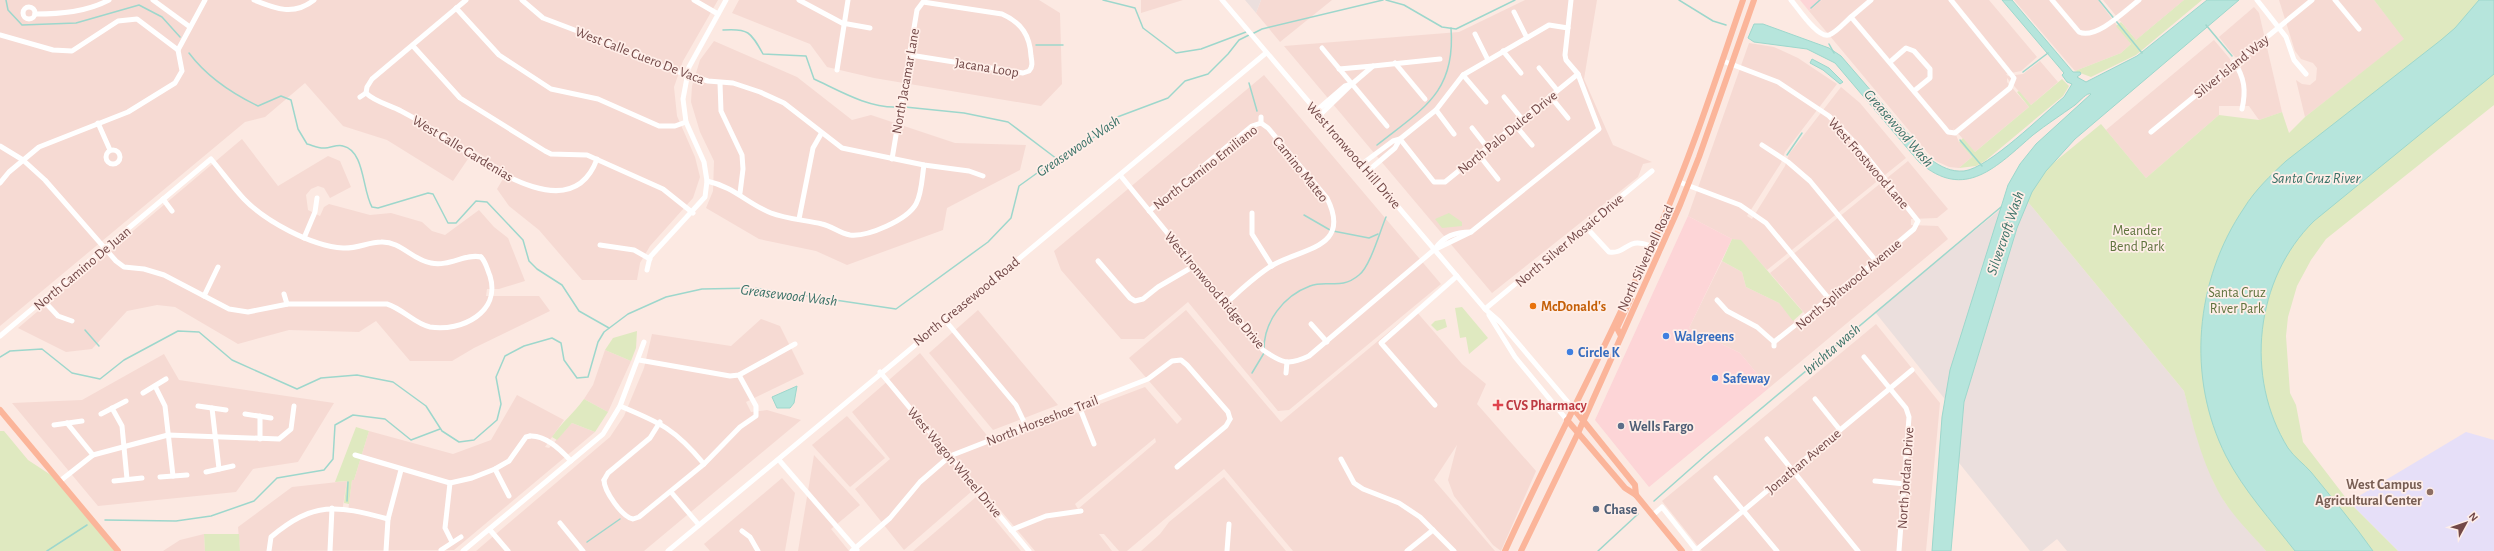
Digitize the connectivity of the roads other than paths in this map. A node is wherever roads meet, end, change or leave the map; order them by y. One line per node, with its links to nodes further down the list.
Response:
1 (109, 0): 27 (street)
2 (153, 0): 31 (street)
3 (205, 0): 31 (street)
4 (254, 0): 5 (street)
5 (314, 0)
6 (466, 0): 25 (street)
7 (522, 0): 59 (street, West Calle Cuero De Vaca)
8 (694, 0): 28 (street)
9 (726, 0): 28 (street)
10 (799, 0): 30 (street)
11 (848, 0): 30 (street)
12 (1222, 0): 43 (street, West Ironwood Hill Drive)
13 (1571, 0): 34 (street)
14 (1743, 0): 47 (main road, North Silverbell Road)
15 (1754, 0): 51 (main road, North Silverbell Road)
16 (1791, 0): 29 (street)
17 (1871, 0): 29 (street)
18 (1951, 0): 64 (street)
19 (2052, 0): 20 (street)
20 (2139, 0)
21 (2257, 0): 32 (street)
22 (2312, 0): 32 (street, Silver Island Way)
23 (2335, 0): 35 (street)
24 (921, 4): 44 (street, North Jacamar Lane); 44 (street, Jacana Loop)
25 (456, 8): 39 (street); 77 (street)
26 (1514, 12): 38 (street)
27 (35, 14)
28 (718, 14): 59 (street)
29 (1851, 17): 48 (street)
30 (844, 23): 33 (street); 55 (street)
31 (190, 27): 41 (street)
32 (2279, 27): 49 (street, Silver Island Way); 58 (street)
33 (870, 28)
34 (1568, 28): 38 (street); 57 (street)
35 (2359, 29)
36 (1475, 34): 46 (street)
37 (0, 35): 41 (street)
38 (1527, 38): 42 (street)
39 (413, 46): 65 (street); 93 (street)
40 (1322, 48): 54 (street)
41 (178, 50): 78 (street)
42 (1503, 51): 46 (street); 56 (street)
43 (1266, 53): 73 (street, West Ironwood Hill Drive); 100 (street, North Greasewood Road)
44 (910, 55): 94 (street, North Jacamar Lane)
45 (1440, 59): 50 (street)
46 (1488, 60): 60 (street)
47 (1723, 61): 51 (street, West Frostwood Lane); 104 (main road, North Silverbell Road)
48 (1890, 62): 64 (street); 64 (street)
49 (2234, 62): 71 (street); 83 (street, Silver Island Way)
50 (1395, 63): 52 (street); 69 (street)
51 (1732, 65): 106 (main road, North Silverbell Road); 115 (street, West Frostwood Lane)
52 (1373, 66): 54 (street); 62 (street)
53 (1539, 68): 63 (street)
54 (1339, 69): 62 (street)
55 (837, 70)
56 (1521, 74)
57 (1578, 74): 63 (street, North Palo Dulce Drive); 121 (street)
58 (2306, 74)
59 (687, 75): 61 (street, West Calle Cuero De Vaca); 77 (street)
60 (1464, 75): 70 (street); 72 (street)
61 (720, 83): 84 (street, West Calle Cuero De Vaca); 107 (street)
62 (1352, 84): 73 (street); 81 (street)
63 (1557, 90): 66 (street, North Palo Dulce Drive)
64 (1914, 91)
65 (366, 93): 67 (street); 93 (street, West Calle Gardenias)
66 (1550, 96): 75 (street); 76 (street, North Palo Dulce Drive)
67 (360, 97)
68 (1504, 97): 76 (street)
69 (1425, 98)
70 (1486, 102)
71 (2242, 109)
72 (1436, 110): 85 (street); 86 (street)
73 (1318, 113): 96 (street, West Ironwood Hill Drive)
74 (1261, 117): 79 (street)
75 (1568, 118)
76 (1522, 119): 80 (street, North Palo Dulce Drive)
77 (686, 122): 103 (street)
78 (98, 123): 91 (street); 95 (street)
79 (1261, 123): 111 (street, North Camino Emiliano); 127 (street, Camino Mateo)
80 (1515, 125): 87 (street); 90 (street, North Palo Dulce Drive)
81 (1387, 126)
82 (1472, 128): 90 (street)
83 (2151, 132)
84 (821, 134): 94 (street, West Calle Cuero De Vaca); 114 (street)
85 (1454, 134)
86 (1400, 139): 92 (street, North Palo Dulce Drive); 96 (street); 98 (street)
87 (1532, 145)
88 (1762, 145): 125 (street)
89 (0, 146): 95 (street)
90 (1488, 147): 92 (street, North Palo Dulce Drive)
91 (110, 150)
92 (1479, 155): 102 (street)
93 (597, 159): 113 (street)
94 (892, 159): 97 (street, West Calle Cuero De Vaca)
95 (23, 160): 105 (street); 120 (street)
96 (1362, 164): 98 (street, West Ironwood Hill Drive)
97 (924, 165): 101 (street, West Calle Cuero De Vaca); 114 (street)
98 (1368, 171): 121 (street, West Ironwood Hill Drive)
99 (1652, 171): 116 (street, North Silver Mosaic Drive)
100 (1120, 175): 111 (street, West Ironwood Ridge Drive); 140 (street, North Greasewood Road)
101 (983, 176)
102 (1498, 179)
103 (707, 181): 107 (street); 113 (street)
104 (1679, 182): 106 (street); 119 (main road, North Silverbell Road)
105 (0, 183)
106 (1688, 185): 122 (main road, North Silverbell Road); 136 (street)
107 (740, 193): 114 (street)
108 (317, 198): 117 (street)
109 (163, 200): 110 (street); 117 (street, North Camino De Juan); 120 (street, North Camino De Juan)
110 (172, 211)
111 (1149, 211): 126 (street, West Ironwood Ridge Drive)
112 (1252, 213): 127 (street)
113 (692, 214): 123 (street)
114 (799, 219)
115 (1919, 222): 125 (street, North Splitwood Avenue)
116 (1585, 226): 119 (street); 139 (street, North Silver Mosaic Drive)
117 (304, 238): 137 (street)
118 (600, 245): 123 (street)
119 (1651, 246): 122 (street); 131 (main road, North Silverbell Road)
120 (103, 249): 133 (street); 134 (street, North Camino De Juan)
121 (1435, 249): 130 (street, West Ironwood Hill Drive); 146 (street)
122 (1660, 251): 144 (main road, North Silverbell Road)
123 (650, 259): 129 (street)
124 (1098, 261): 126 (street)
125 (1876, 262): 136 (street, North Splitwood Avenue)
126 (1194, 266): 138 (street, West Ironwood Ridge Drive)
127 (1272, 266): 138 (street, Camino Mateo)
128 (218, 267): 133 (street)
129 (646, 270)
130 (1458, 276): 139 (street, West Ironwood Hill Drive); 161 (street)
131 (1632, 288): 144 (main road); 168 (main road, North Silverbell Road)
132 (284, 294): 137 (street)
133 (204, 296): 137 (street)
134 (43, 300): 141 (street); 143 (street, North Camino De Juan)
135 (1717, 300): 136 (street, North Splitwood Avenue)
136 (1830, 300)
137 (287, 304)
138 (1225, 304): 150 (street, West Ironwood Ridge Drive)
139 (1486, 309): 168 (street, West Ironwood Hill Drive); 176 (street, West Ironwood Hill Drive)
140 (944, 319): 152 (street, North Greasewood Road); 182 (street)
141 (72, 321)
142 (1311, 324): 146 (street)
143 (0, 336)
144 (1621, 336): 178 (main road, North Silverbell Road)
145 (644, 342): 149 (street)
146 (1327, 342): 150 (street)
147 (795, 344): 154 (street)
148 (1864, 357): 157 (street, North Jordan Drive)
149 (639, 360): 154 (street); 164 (street)
150 (1288, 362): 153 (street)
151 (1912, 370): 157 (street, Jonathan Avenue)
152 (880, 372): 193 (street, West Wagon Wheel Drive); 195 (street, North Greasewood Road)
153 (1286, 373)
154 (739, 375): 197 (street)
155 (166, 379): 156 (street)
156 (155, 386): 158 (street); 185 (street)
157 (1890, 387): 183 (street, Jonathan Avenue); 215 (street, North Jordan Drive)
158 (142, 393)
159 (1815, 399): 183 (street)
160 (126, 401): 166 (street)
161 (1434, 405)
162 (198, 406): 167 (street)
163 (294, 406): 187 (street)
164 (620, 406): 179 (street); 196 (street)
165 (1079, 406): 182 (street, North Horseshoe Trail); 189 (street); 199 (street, North Horseshoe Trail)
166 (112, 408): 171 (street); 190 (street)
167 (212, 408): 170 (street); 186 (street)
168 (1573, 408): 176 (main road, North Silverbell Road); 178 (main road)
169 (0, 410): 174 (main road)
170 (226, 410)
171 (101, 414)
172 (244, 414): 173 (street)
173 (260, 416): 175 (street); 187 (street)
174 (2, 417): 213 (main road)
175 (271, 418)
176 (1567, 420): 184 (main road); 233 (main road, North Silverbell Road)
177 (82, 421): 180 (street)
178 (1583, 421): 184 (main road, North Silverbell Road); 217 (main road)
179 (660, 422): 197 (street); 216 (street)
180 (67, 423): 181 (street); 191 (street)
181 (54, 425)
182 (1026, 426): 193 (street, North Horseshoe Trail)
183 (1840, 430): 203 (street, Jonathan Avenue)
184 (1578, 433): 217 (main road); 236 (main road, North Silverbell Road)
185 (168, 436): 186 (street); 190 (street); 206 (street)
186 (214, 438): 187 (street); 200 (street)
187 (260, 438)
188 (1767, 439): 203 (street)
189 (1094, 444)
190 (123, 448): 191 (street); 210 (street)
191 (93, 455): 213 (street)
192 (356, 455): 202 (street)
193 (950, 456): 228 (street, West Wagon Wheel Drive); 235 (street, North Horseshoe Trail)
194 (1341, 459): 229 (street)
195 (779, 460): 226 (street, North Greasewood Road); 235 (street)
196 (571, 461): 201 (street); 227 (street)
197 (704, 464): 216 (street)
198 (233, 466): 200 (street)
199 (1177, 467)
200 (219, 469): 204 (street)
201 (495, 469): 214 (street); 218 (street)
202 (401, 470): 214 (street); 223 (street)
203 (1792, 470): 220 (street, Jonathan Avenue); 254 (street)
204 (206, 472)
205 (187, 475): 206 (street)
206 (173, 476): 207 (street)
207 (160, 477)
208 (142, 478): 210 (street)
209 (1716, 478): 220 (street)
210 (127, 479): 211 (street)
211 (114, 481)
212 (1875, 481): 215 (street)
213 (60, 482): 237 (main road)
214 (450, 483): 232 (street)
215 (1905, 484): 255 (street, North Jordan Drive)
216 (671, 492): 226 (street)
217 (1636, 495): 222 (main road)
218 (509, 496)
219 (332, 508): 223 (street); 238 (street); 239 (street)
220 (1743, 510): 252 (street, Jonathan Avenue); 253 (street)
221 (1081, 511): 228 (street)
222 (1653, 515): 251 (main road); 252 (street)
223 (388, 519): 240 (street)
224 (560, 523): 243 (street)
225 (1229, 524): 247 (street)
226 (699, 525): 244 (street, North Greasewood Road)
227 (490, 530): 241 (street); 242 (street)
228 (1011, 530): 246 (street, West Wagon Wheel Drive)
229 (1433, 530): 248 (street); 249 (street)
230 (742, 531): 245 (street)
231 (461, 537): 232 (street)
232 (452, 542): 234 (street)
233 (1509, 544): 236 (main road); 250 (main road, North Silverbell Road)
234 (441, 550)
235 (855, 550)
236 (1521, 550)
237 (118, 551)
238 (269, 551)
239 (330, 551)
240 (386, 551)
241 (463, 551)
242 (508, 551)
243 (583, 551)
244 (668, 551)
245 (758, 551)
246 (1029, 551)
247 (1227, 551)
248 (1407, 551)
249 (1454, 551)
250 (1505, 551)
251 (1682, 551)
252 (1696, 551)
253 (1777, 551)
254 (1858, 551)
255 (1899, 551)

